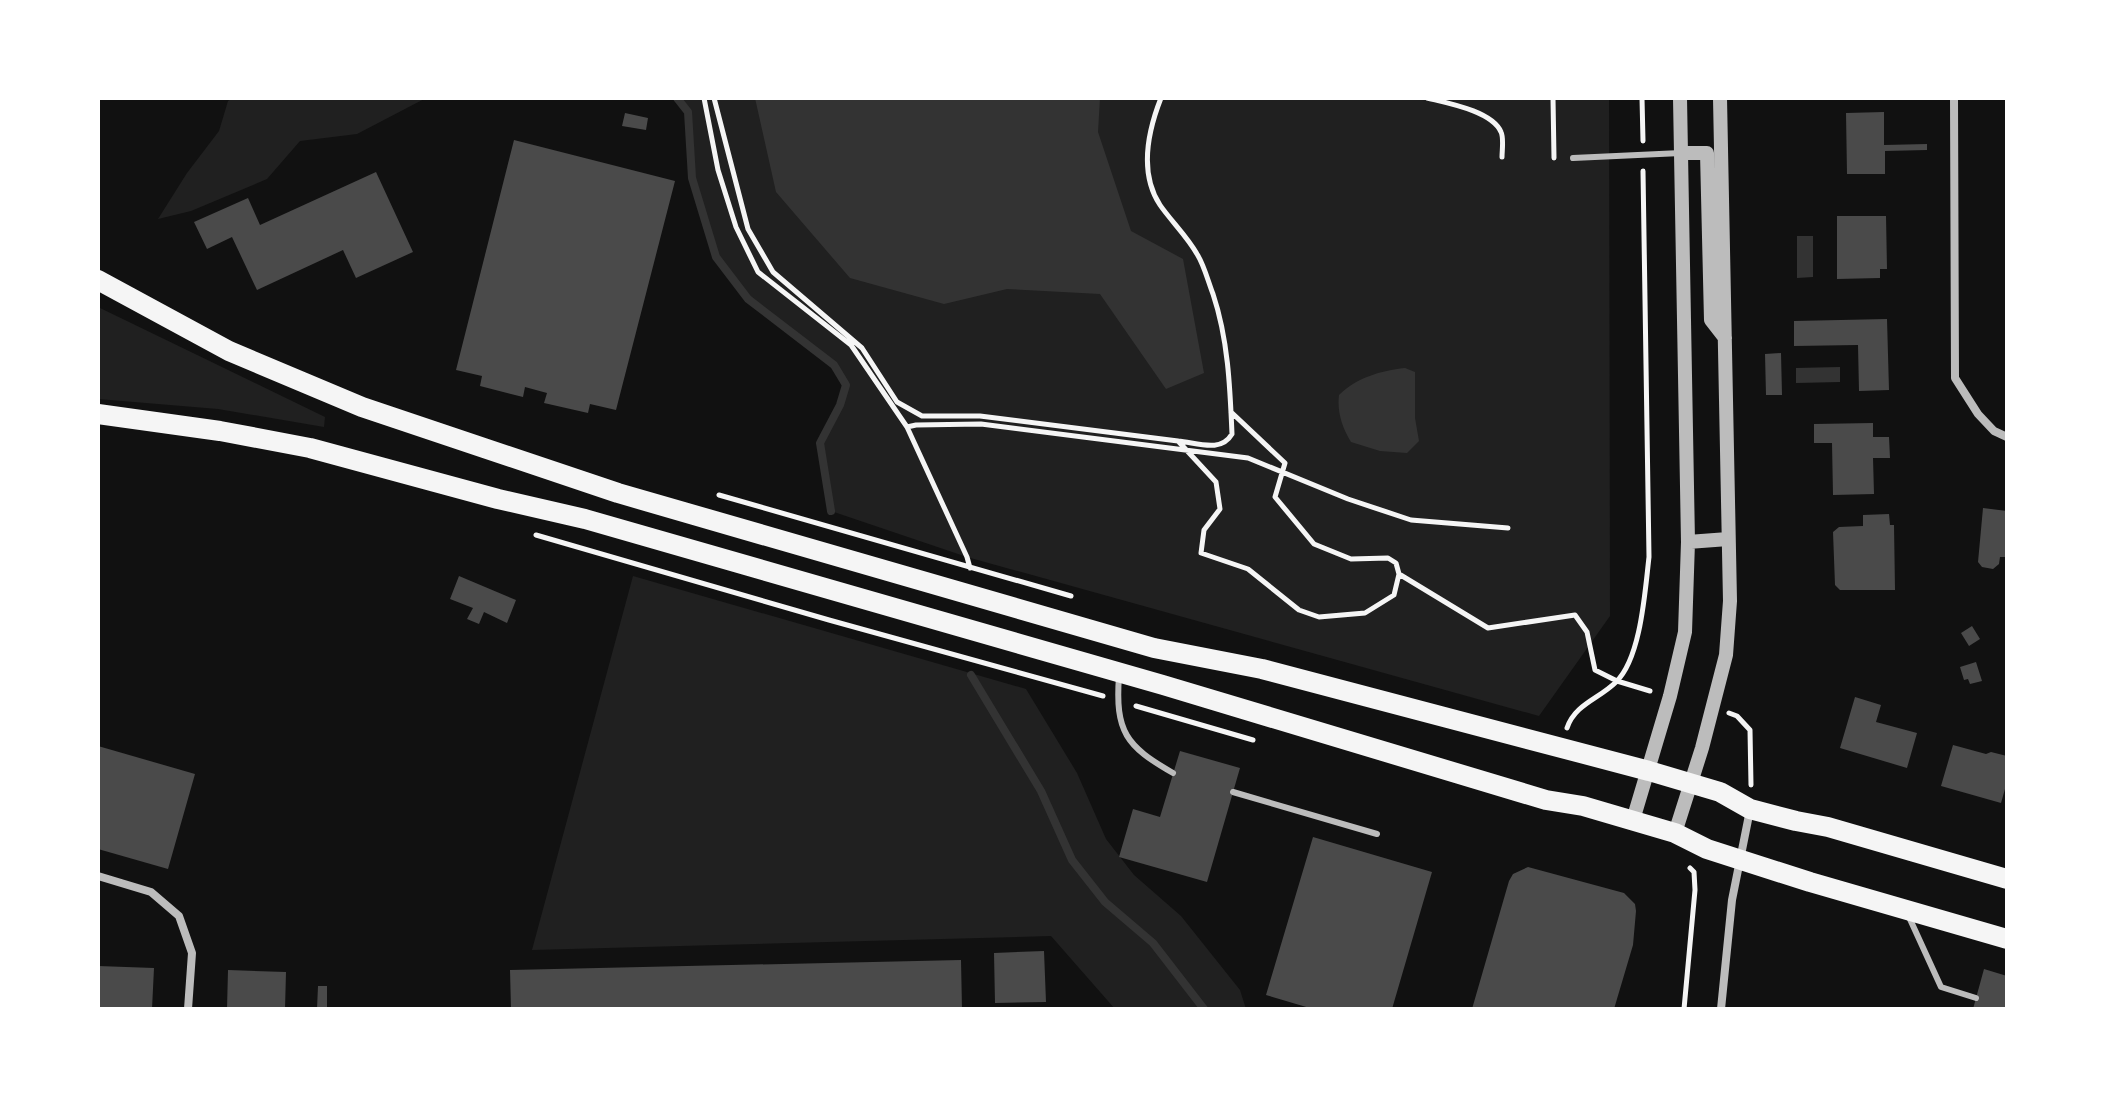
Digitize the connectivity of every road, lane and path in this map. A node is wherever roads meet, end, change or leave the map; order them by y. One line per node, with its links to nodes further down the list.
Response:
1 (704, 98): 20 (path)
2 (714, 98): 22 (path)
3 (1161, 98): 18 (path)
4 (1427, 98): 10 (path)
5 (1553, 98): 14 (path)
6 (1642, 98): 12 (path)
7 (1680, 98): 11 (street)
8 (1720, 98): 17 (street)
9 (1954, 98): 21 (street)
10 (1449, 100): 13 (path)
11 (1681, 153): 12 (lane); 17 (street); 29 (street)
12 (1643, 155): 15 (lane); 31 (path)
13 (1502, 157)
14 (1554, 158)
15 (1573, 158)
16 (98, 280): 32 (main road)
17 (1725, 338): 28 (street)
18 (1231, 412): 22 (path); 24 (path)
19 (98, 414): 34 (main road)
20 (907, 427): 23 (path); 30 (path)
21 (2007, 437)
22 (1178, 441): 23 (path)
23 (1186, 450): 24 (path); 31 (path)
24 (1282, 473): 26 (path); 31 (path)
25 (708, 491): 30 (path)
26 (1508, 528)
27 (526, 532): 35 (path)
28 (1728, 539): 29 (street); 40 (street)
29 (1688, 542): 38 (street)
30 (970, 567): 32 (path); 33 (path)
31 (1399, 574)
32 (980, 598): 38 (main road)
33 (1077, 598)
34 (1119, 673): 35 (lane); 43 (main road)
35 (1117, 700): 37 (path); 39 (lane)
36 (1750, 730): 42 (path)
37 (1263, 742)
38 (1649, 771): 40 (main road); 43 (street)
39 (1173, 773)
40 (1691, 784): 42 (main road); 44 (street)
41 (1233, 792): 45 (lane)
42 (1750, 809): 46 (street); 49 (main road)
43 (1633, 820): 44 (main road)
44 (1675, 833): 46 (main road)
45 (1377, 834)
46 (1740, 859): 50 (main road); 55 (street)
47 (1685, 862): 54 (path)
48 (98, 876): 53 (street)
49 (2007, 879)
50 (1906, 910): 51 (main road); 52 (lane)
51 (2007, 939)
52 (1976, 998)
53 (188, 1009)
54 (1684, 1009)
55 (1721, 1009)

